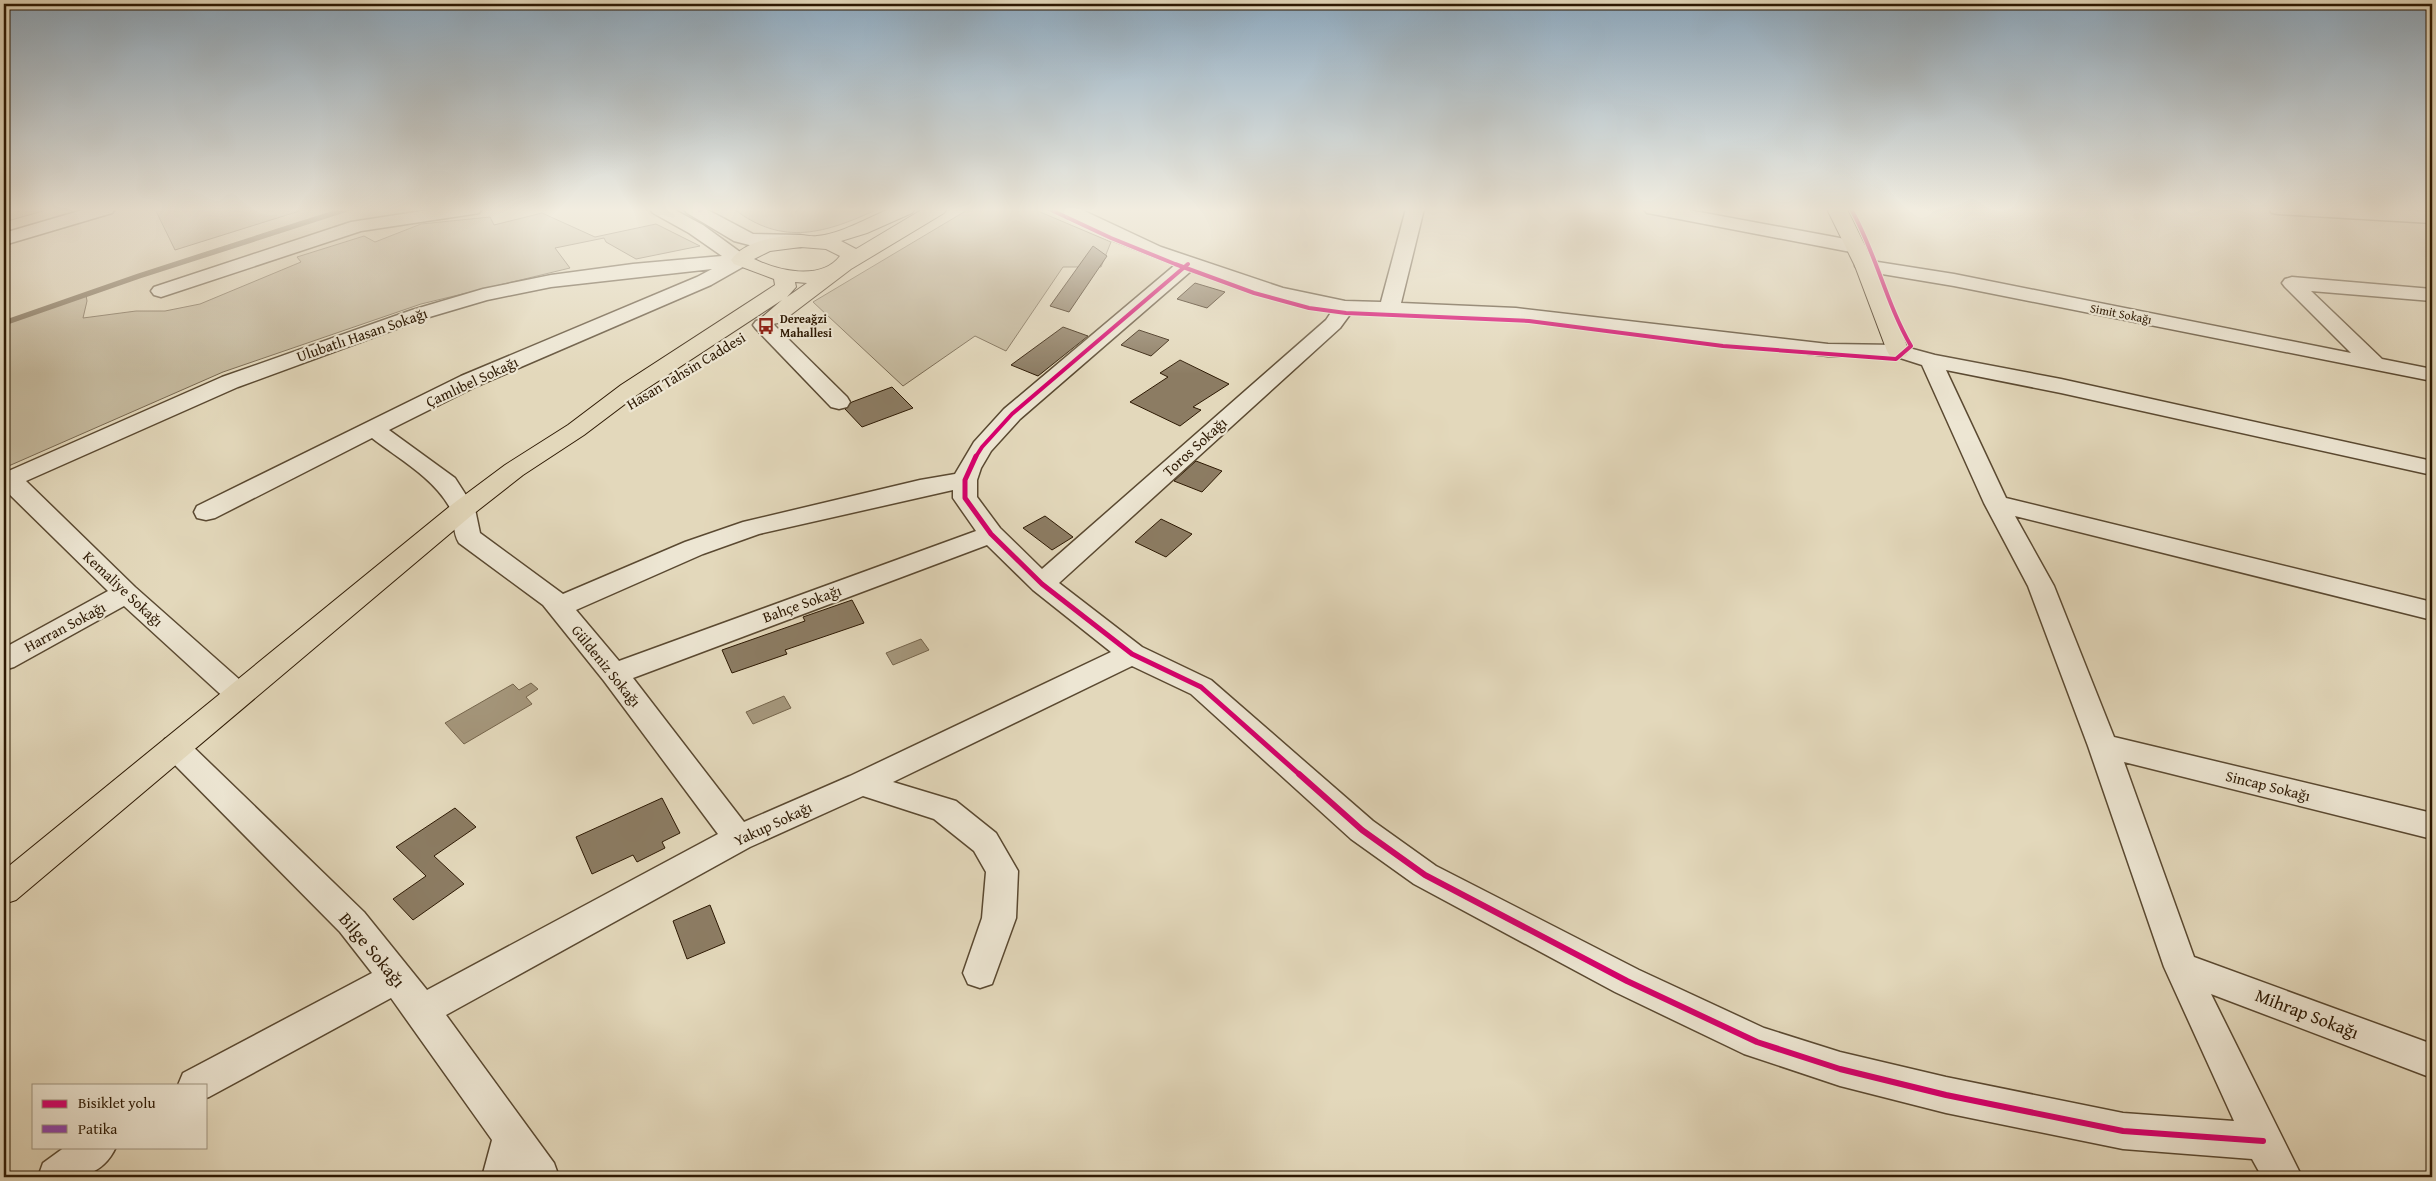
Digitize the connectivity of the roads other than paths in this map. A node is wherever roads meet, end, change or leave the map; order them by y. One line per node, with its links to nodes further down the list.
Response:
1 (242, 264): 12 (street)
2 (697, 264): 26 (street, Ulubatlı Hasan Sokağı)
3 (734, 264): 22 (street, Çamlıbel Sokağı)
4 (747, 264): 11 (main road)
5 (843, 264): 10 (main road)
6 (846, 264): 10 (main road, Hasan Tahsin Caddesi)
7 (1188, 264): 14 (street); 25 (street)
8 (1401, 264): 15 (street)
9 (1865, 266): 17 (main road); 19 (street, Simit Sokağı)
10 (840, 268): 11 (main road); 16 (main road, Hasan Tahsin Caddesi)
11 (783, 274): 23 (main road, Hasan Tahsin Caddesi)
12 (161, 291)
13 (2432, 295): 19 (street)
14 (1345, 307): 15 (street); 31 (street, Toros Sokağı)
15 (1389, 309): 17 (street)
16 (763, 325): 21 (street); 23 (main road, Hasan Tahsin Caddesi)
17 (1898, 351): 18 (street)
18 (1931, 361): 24 (street); 27 (street)
19 (2375, 364): 20 (street, Simit Sokağı)
20 (2432, 375)
21 (840, 402)
22 (375, 430): 28 (street, Güldeniz Sokağı); 29 (street, Çamlıbel Sokağı)
23 (576, 430): 28 (main road)
24 (2432, 468)
25 (965, 480): 30 (street); 33 (street)
26 (7, 481): 32 (street, Kemaliye Sokağı)
27 (1996, 503): 34 (street); 39 (street)
28 (463, 509): 33 (street, Güldeniz Sokağı); 38 (main road)
29 (206, 512)
30 (991, 534): 31 (street); 37 (street, Bahçe Sokağı)
31 (1042, 584): 35 (street)
32 (126, 594): 36 (street, Harran Sokağı); 38 (street, Kemaliye Sokağı)
33 (558, 607): 37 (street, Güldeniz Sokağı)
34 (2432, 611)
35 (1132, 654): 41 (street, Yakup Sokağı); 52 (street)
36 (4, 660)
37 (614, 674): 43 (street, Güldeniz Sokağı)
38 (239, 695): 40 (main road)
39 (2103, 746): 42 (street, Sincap Sokağı); 45 (street)
40 (175, 747): 44 (main road); 47 (street, Bilge Sokağı)
41 (861, 784): 43 (street, Yakup Sokağı); 46 (street)
42 (2432, 826)
43 (739, 838): 48 (street, Yakup Sokağı)
44 (4, 890)
45 (2181, 967): 49 (street, Mihrap Sokağı); 52 (street)
46 (980, 973)
47 (396, 978): 48 (street, Bilge Sokağı); 50 (street)
48 (422, 1010): 51 (street, Bilge Sokağı)
49 (2432, 1061)
50 (198, 1084)
51 (511, 1138): 55 (street); 56 (street, Bilge Sokağı)
52 (2264, 1141): 57 (street)
53 (96, 1148): 54 (street)
54 (57, 1177)
55 (501, 1177)
56 (540, 1177)
57 (2283, 1177)

